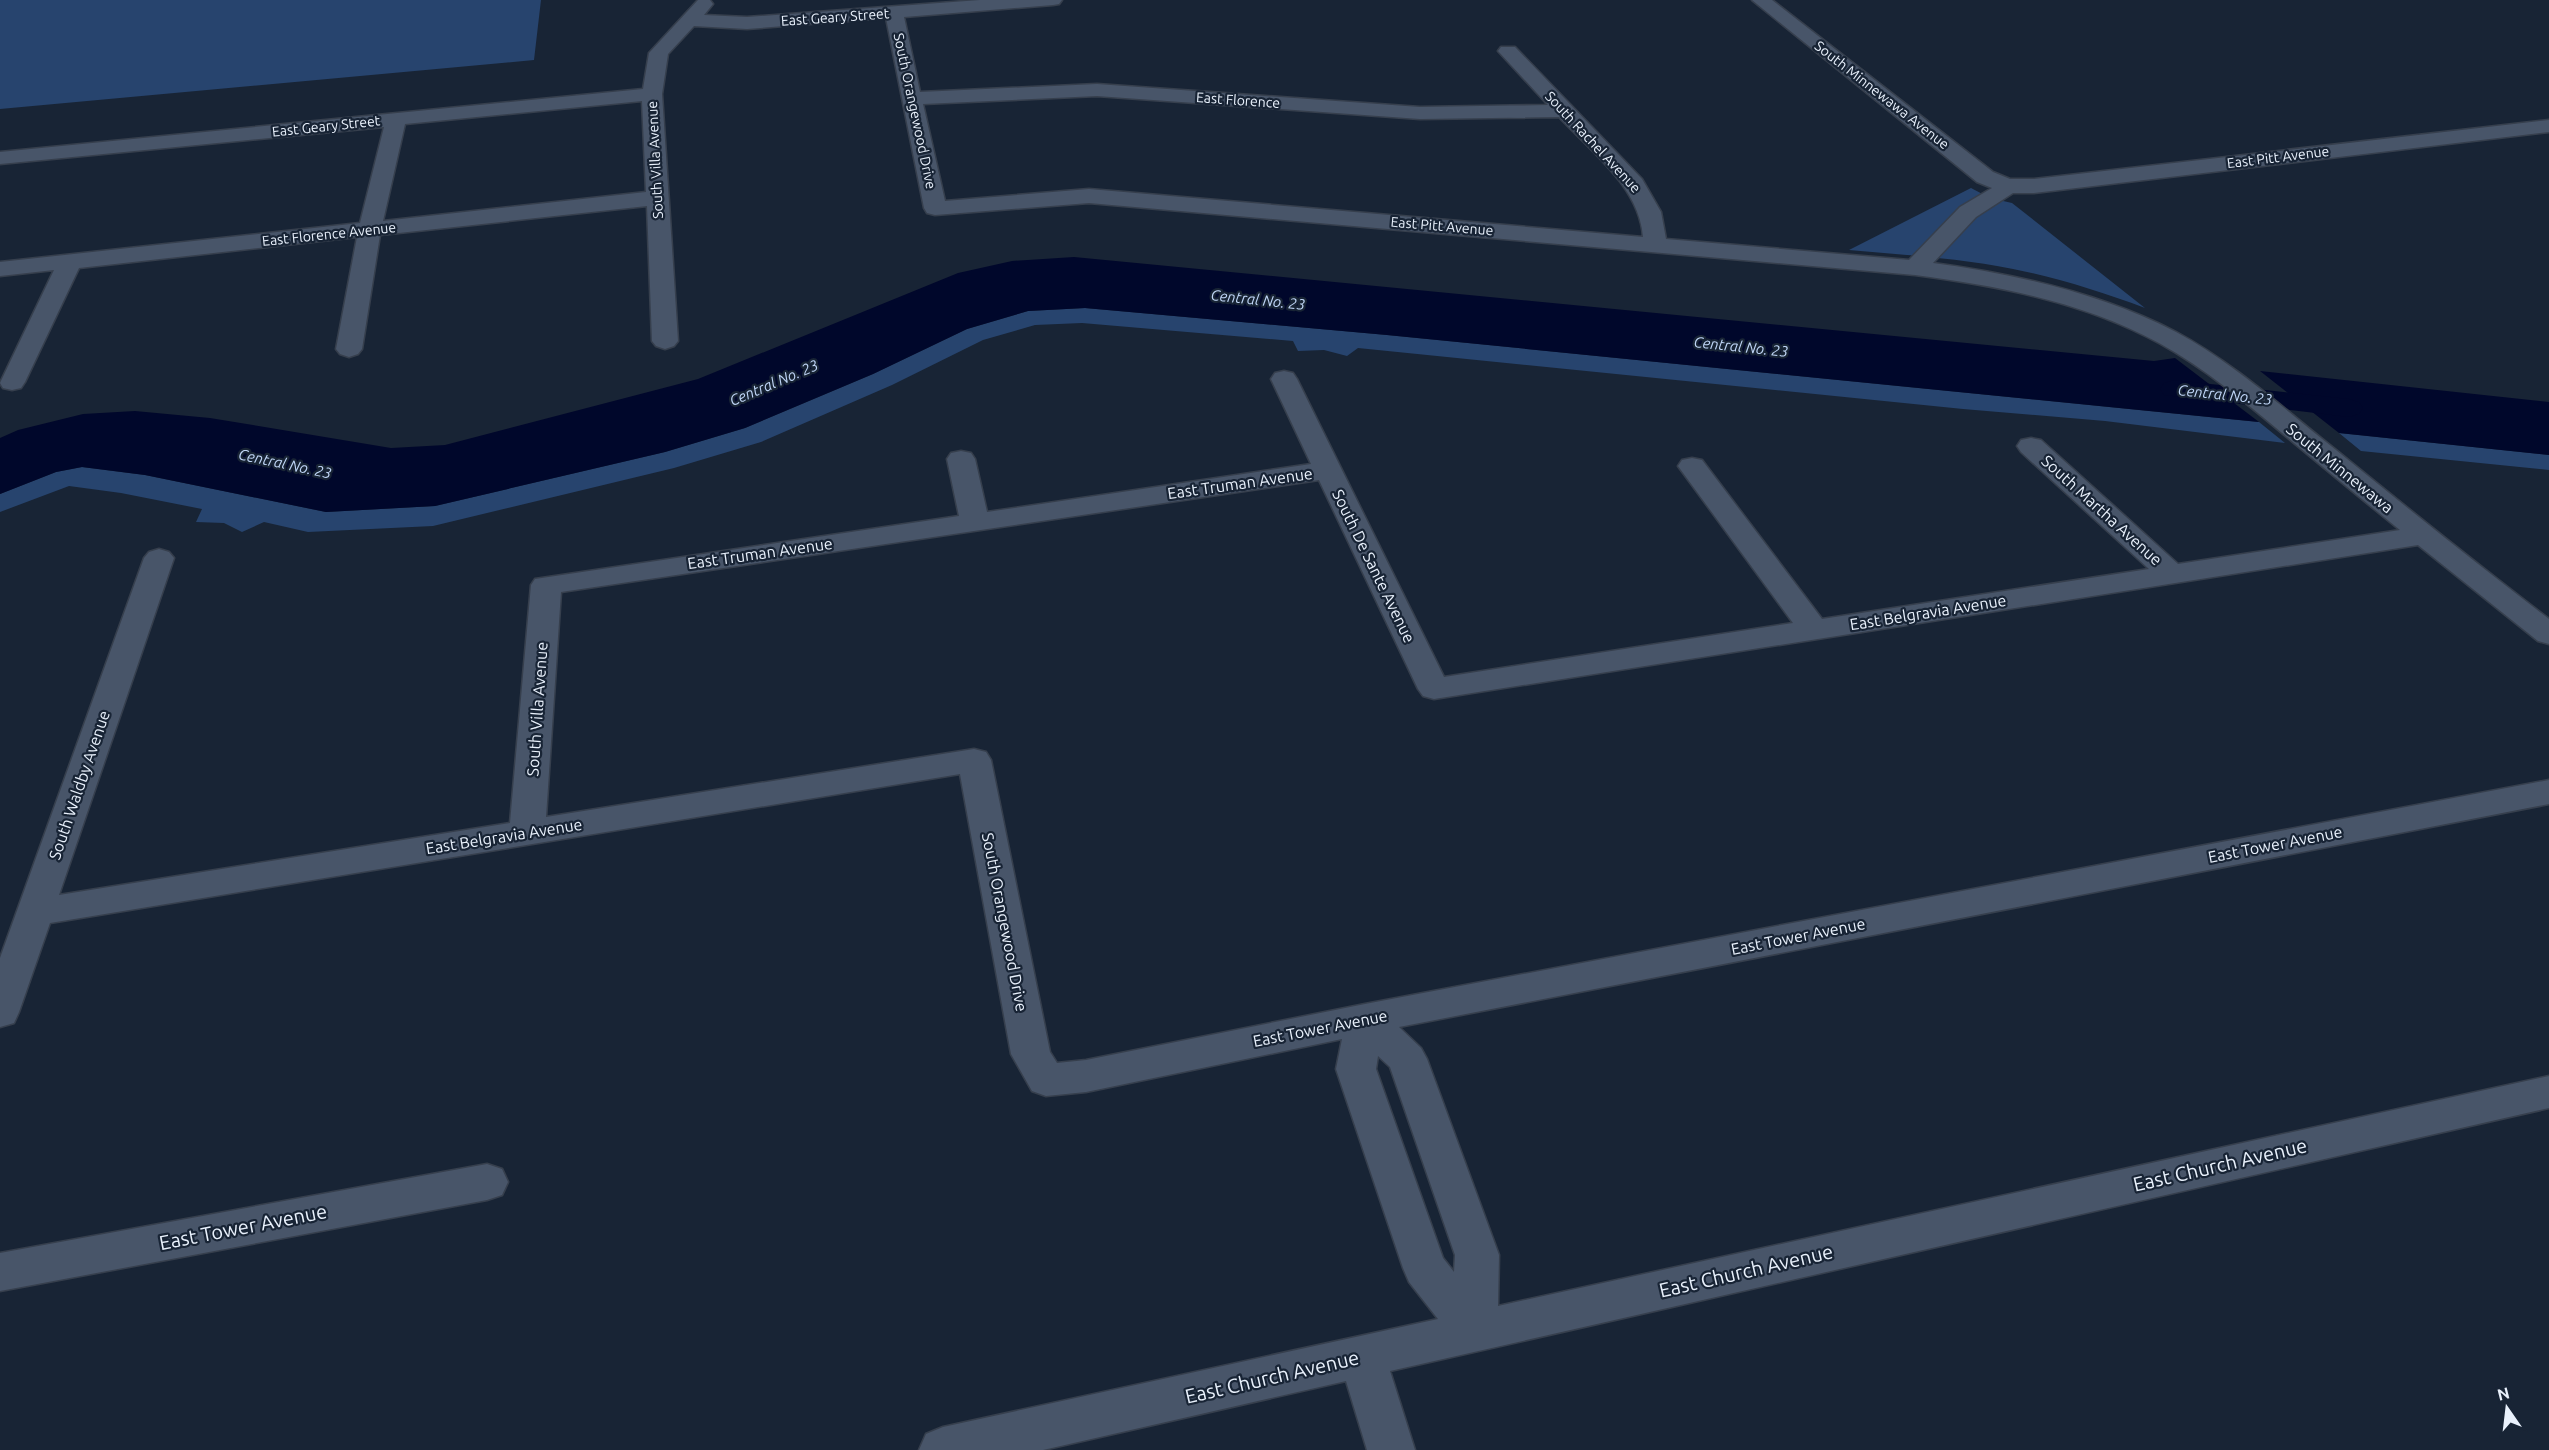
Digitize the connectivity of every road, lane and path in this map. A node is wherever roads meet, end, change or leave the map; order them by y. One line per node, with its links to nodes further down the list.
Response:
1 (709, 0): 5 (street, South Villa Avenue)
2 (1053, 0): 4 (street, East Geary Street)
3 (1761, 0): 13 (street, South Minnewawa Avenue)
4 (894, 14): 5 (street, East Geary Street); 8 (street, South Orangewood Drive)
5 (688, 20): 7 (street, South Villa Avenue)
6 (1508, 51): 9 (street, South Rachel Avenue)
7 (652, 94): 10 (street, East Geary Street); 14 (street, South Villa Avenue)
8 (912, 98): 9 (street, East Florence); 15 (street, South Orangewood Drive)
9 (1564, 111): 17 (street, South Rachel Avenue)
10 (396, 119): 12 (street, East Geary Street); 16 (street)
11 (2549, 126): 13 (street, East Pitt Avenue)
12 (0, 158)
13 (2007, 186): 19 (street)
14 (657, 198): 16 (street, East Florence Avenue); 22 (street, South Villa Avenue)
15 (935, 208): 17 (street, East Pitt Avenue)
16 (370, 229): 18 (street, East Florence Avenue); 23 (street)
17 (1655, 244): 19 (street, East Pitt Avenue)
18 (70, 261): 20 (street, East Florence Avenue); 25 (street)
19 (1915, 268): 21 (street, East Pitt Avenue)
20 (0, 269)
21 (1948, 272): 31 (street, South Minnewawa)
22 (665, 341)
23 (349, 349)
24 (1284, 379): 29 (street, South De Sante Avenue)
25 (12, 382)
26 (2031, 446): 33 (street, South Martha Avenue)
27 (960, 459): 30 (street)
28 (1692, 466): 36 (street)
29 (1328, 470): 30 (street, East Truman Avenue); 38 (street, South De Sante Avenue)
30 (975, 522): 34 (street, East Truman Avenue)
31 (2423, 535): 33 (street, East Belgravia Avenue); 35 (street, South Minnewawa)
32 (159, 558): 42 (street, South Waldby Avenue)
33 (2172, 574): 36 (street, East Belgravia Avenue)
34 (546, 585): 41 (street, South Villa Avenue)
35 (2536, 612): 37 (street, South Minnewawa)
36 (1814, 630): 38 (street, East Belgravia Avenue)
37 (2549, 634)
38 (1434, 688)
39 (974, 760): 41 (street, East Belgravia Avenue); 45 (street, South Orangewood Drive)
40 (2549, 792): 44 (street, East Tower Avenue)
41 (527, 832): 42 (street, East Belgravia Avenue)
42 (35, 912): 43 (street, South Waldby Avenue)
43 (0, 1012)
44 (1365, 1019): 45 (street, East Tower Avenue); 49 (street)
45 (1046, 1080)
46 (2549, 1092): 49 (street, East Church Avenue)
47 (486, 1182): 48 (street, East Tower Avenue)
48 (0, 1272)
49 (1475, 1332): 50 (street, East Church Avenue)
50 (1362, 1357): 51 (street, East Church Avenue); 52 (street)
51 (943, 1450)
52 (1391, 1450)

